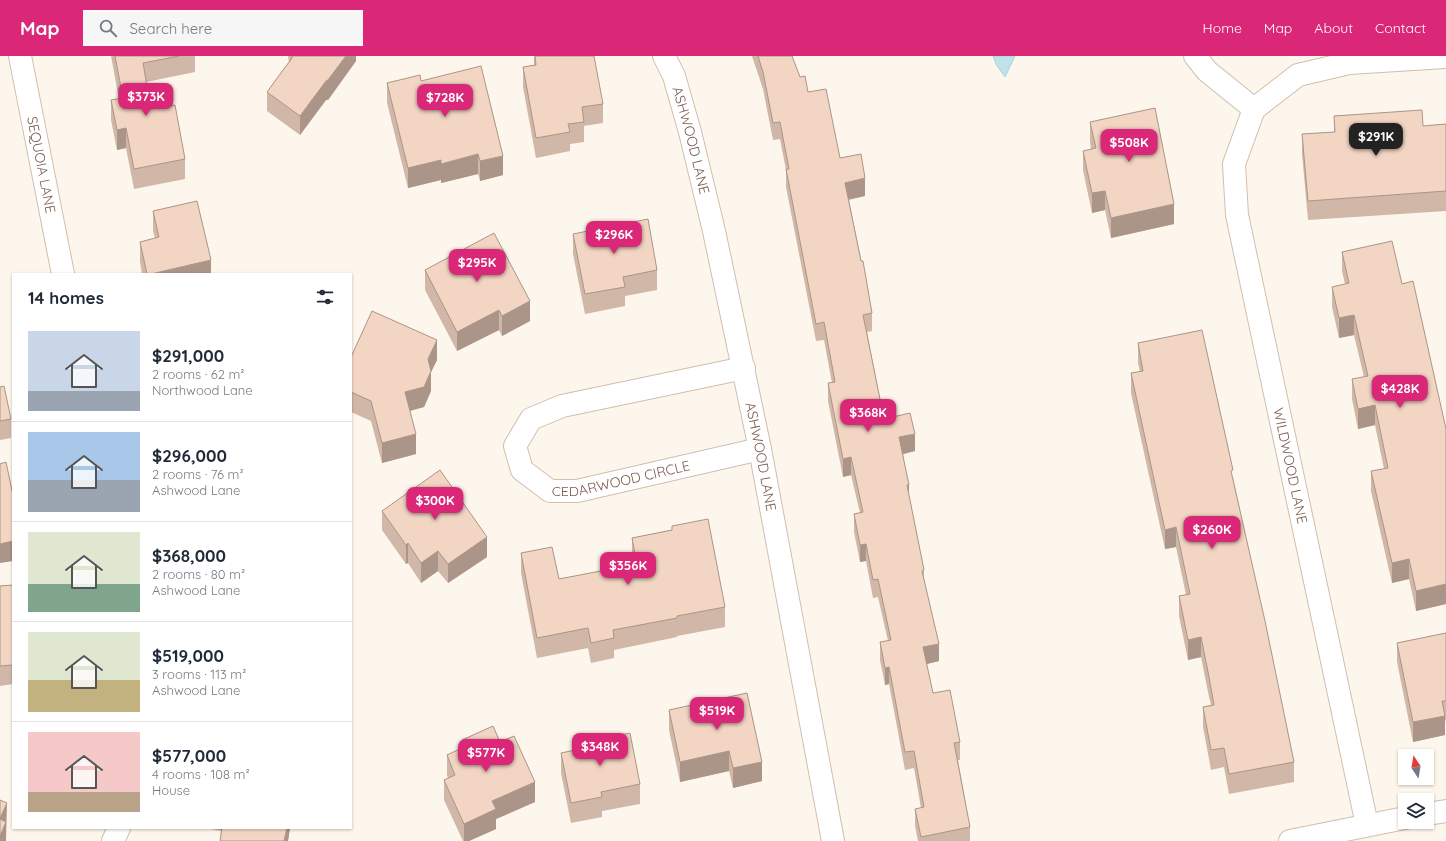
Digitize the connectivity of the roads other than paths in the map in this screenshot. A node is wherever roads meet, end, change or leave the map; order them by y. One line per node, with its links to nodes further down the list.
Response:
1 (20, 56): 6 (street, SEQUOIA LANE)
2 (664, 56): 7 (street, ASHWOOD LANE)
3 (1195, 56): 5 (street)
4 (1446, 57): 5 (street)
5 (1254, 109): 12 (street, WILDWOOD LANE)
6 (63, 273)
7 (744, 368): 8 (street, ASHWOOD LANE); 8 (street, CEDARWOOD CIRCLE)
8 (760, 450): 15 (street, ASHWOOD LANE)
9 (1446, 810): 10 (street)
10 (1434, 813)
11 (1398, 819): 12 (street)
12 (1367, 825): 16 (street)
13 (119, 829): 14 (street)
14 (113, 841)
15 (833, 841)
16 (1290, 841)

